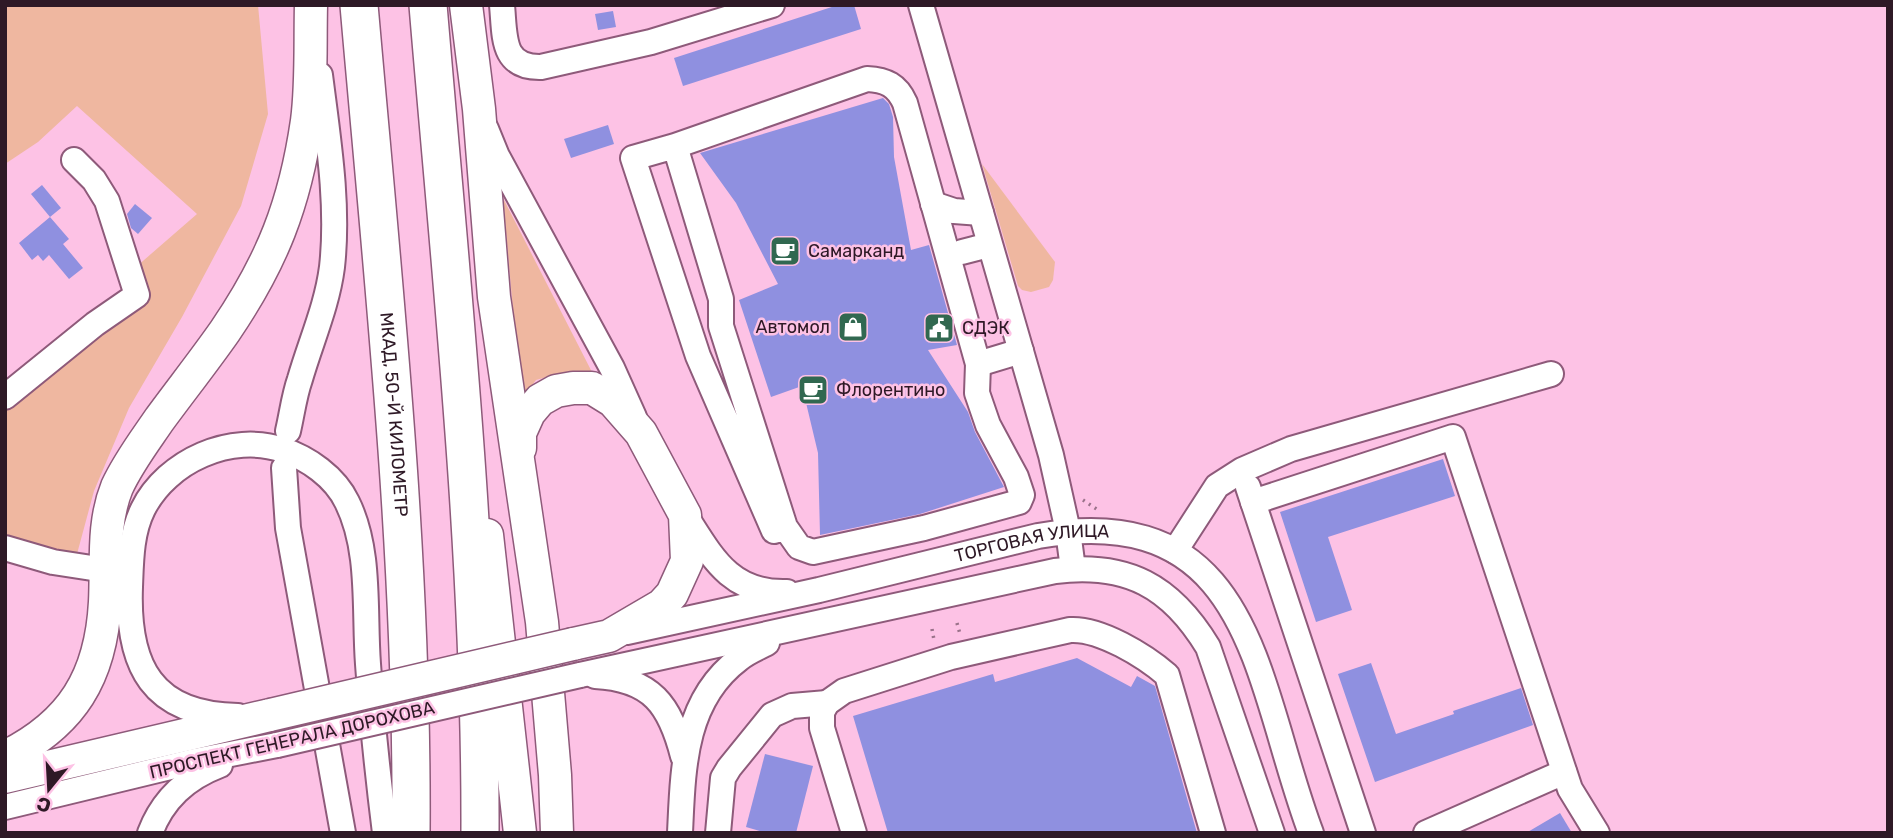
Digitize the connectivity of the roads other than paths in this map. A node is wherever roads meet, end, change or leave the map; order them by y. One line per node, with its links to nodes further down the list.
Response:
1 (311, 5): 21 (street); 35 (main road)
2 (359, 5): 49 (highway, МКАД, 50-Й КИЛОМЕТР)
3 (428, 5): 18 (highway)
4 (466, 5): 9 (main road)
5 (502, 5): 8 (street)
6 (772, 5): 8 (street)
7 (921, 5): 13 (street)
8 (723, 12)
9 (479, 109): 22 (street); 23 (main road)
10 (675, 146): 12 (street); 28 (street); 28 (street)
11 (74, 160): 20 (street)
12 (933, 204): 13 (street); 17 (street)
13 (981, 213): 14 (street)
14 (989, 244): 15 (street); 16 (street)
15 (962, 252)
16 (1021, 351): 17 (street); 30 (street)
17 (978, 363): 29 (street)
18 (458, 368): 48 (highway); 52 (main road)
19 (1551, 373): 25 (street)
20 (5, 397)
21 (288, 431)
22 (641, 433): 23 (main road); 27 (main road)
23 (519, 467): 53 (main road)
24 (284, 468): 51 (street)
25 (1242, 470): 26 (street); 32 (street)
26 (1253, 502): 45 (street); 60 (street)
27 (685, 515): 36 (street); 38 (main road)
28 (785, 527): 29 (street)
29 (923, 528): 33 (street)
30 (1068, 531): 32 (street, ТОРГОВАЯ УЛИЦА); 33 (street, ТОРГОВАЯ УЛИЦА); 34 (street)
31 (5, 548): 35 (street)
32 (1175, 551): 59 (street, ТОРГОВАЯ УЛИЦА)
33 (931, 561): 36 (street, ТОРГОВАЯ УЛИЦА)
34 (1073, 569): 37 (street, ТОРГОВАЯ УЛИЦА); 58 (street, ТОРГОВАЯ УЛИЦА)
35 (105, 570): 43 (main road)
36 (819, 590): 38 (street, ТОРГОВАЯ УЛИЦА)
37 (796, 629): 40 (street, ТОРГОВАЯ УЛИЦА); 44 (street)
38 (609, 636): 39 (main road, ТОРГОВАЯ УЛИЦА)
39 (573, 644): 42 (main road, ПРОСПЕКТ ГЕНЕРАЛА ДОРОХОВА, bridge)
40 (580, 675): 42 (street, ПРОСПЕКТ ГЕНЕРАЛА ДОРОХОВА, bridge); 44 (street)
41 (827, 703): 55 (street); 56 (street); 57 (street)
42 (273, 729): 46 (main road, ПРОСПЕКТ ГЕНЕРАЛА ДОРОХОВА); 47 (street, ПРОСПЕКТ ГЕНЕРАЛА ДОРОХОВА); 49 (street); 50 (street)
43 (5, 757)
44 (684, 760): 54 (street)
45 (1564, 772): 61 (street); 62 (street)
46 (5, 777)
47 (5, 807)
48 (480, 830)
49 (403, 831)
50 (150, 833)
51 (343, 833)
52 (520, 833)
53 (557, 833)
54 (680, 833)
55 (718, 833)
56 (854, 833)
57 (1213, 833)
58 (1272, 833)
59 (1311, 833)
60 (1363, 833)
61 (1426, 833)
62 (1597, 833)

